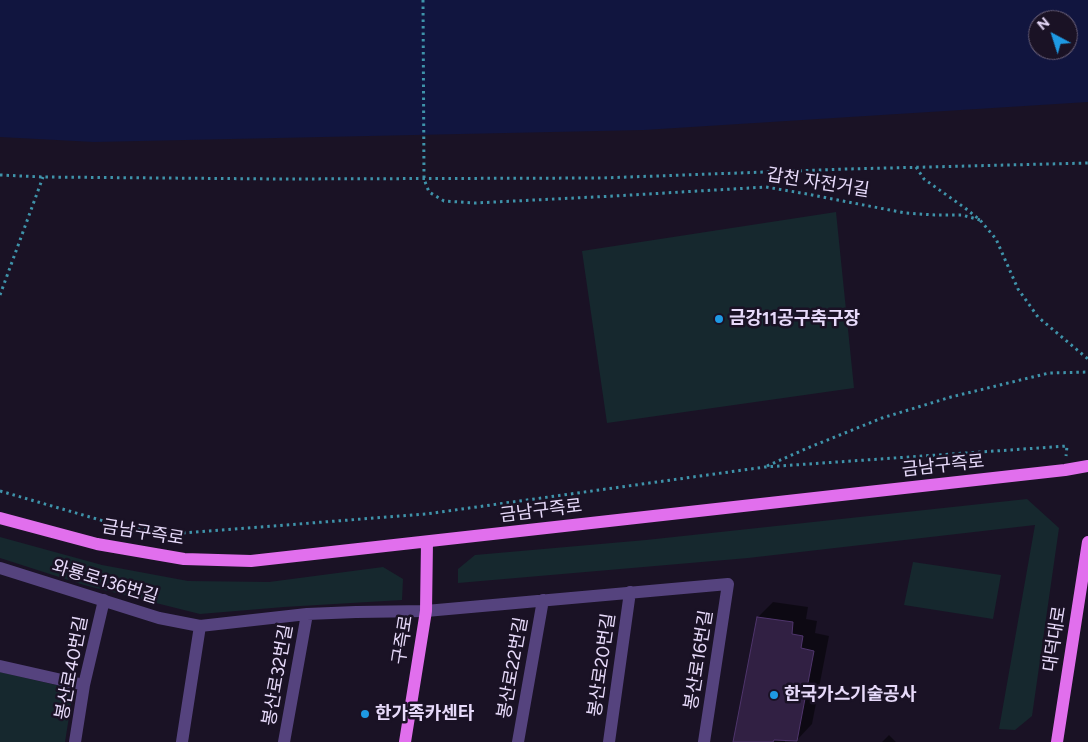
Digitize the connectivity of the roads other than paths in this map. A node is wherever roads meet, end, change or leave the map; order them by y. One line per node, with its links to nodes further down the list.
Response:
1 (1088, 466): 3 (main road, 금남구즉로)
2 (0, 518): 3 (main road, 금남구즉로)
3 (427, 542): 10 (main road, 구즉로)
4 (1088, 542): 22 (main road, 대덕대로)
5 (0, 568): 8 (street, 와룡로136번길)
6 (728, 584): 7 (street, 와룡로136번길); 21 (street, 봉산로16번길)
7 (630, 592): 9 (street, 와룡로136번길); 20 (street, 봉산로20번길)
8 (104, 600): 12 (street, 와룡로136번길); 14 (street, 봉산로40번길)
9 (543, 600): 10 (street, 와룡로136번길); 19 (street, 봉산로22번길)
10 (426, 610): 11 (street, 와룡로136번길); 18 (main road, 구즉로)
11 (307, 614): 12 (street, 와룡로136번길); 17 (street, 봉산로32번길)
12 (200, 626): 16 (street)
13 (0, 666): 14 (street)
14 (84, 685): 15 (street, 봉산로40번길)
15 (75, 742)
16 (182, 742)
17 (284, 742)
18 (405, 742)
19 (518, 742)
20 (609, 742)
21 (704, 742)
22 (1057, 742)

